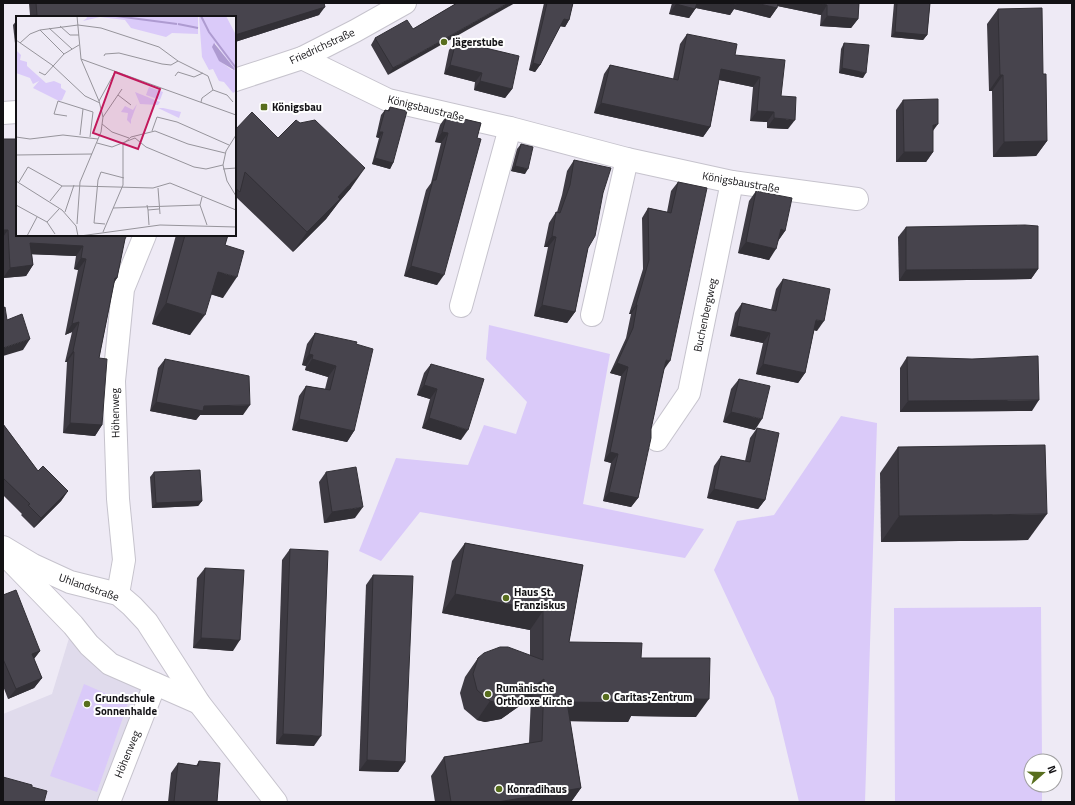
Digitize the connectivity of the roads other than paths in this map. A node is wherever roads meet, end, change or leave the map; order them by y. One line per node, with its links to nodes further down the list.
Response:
1 (404, 3): 2 (street, Friedrichstraße)
2 (302, 58): 3 (street, Friedrichstraße); 6 (street, Königsbaustraße)
3 (236, 80)
4 (16, 112): 5 (street)
5 (3, 113)
6 (510, 128): 7 (street, Königsbaustraße); 11 (street)
7 (627, 159): 8 (street, Königsbaustraße); 12 (street)
8 (732, 182): 9 (street, Königsbaustraße); 13 (street, Buchenbergweg)
9 (856, 199)
10 (145, 236): 16 (street, Höhenweg)
11 (461, 306)
12 (592, 316)
13 (657, 440)
14 (3, 548): 16 (street, Uhlandstraße)
15 (3, 552): 17 (street, Uhlandstraße)
16 (118, 594): 18 (street, Uhlandstraße)
17 (155, 684): 18 (street, Uhlandstraße); 19 (street, Höhenweg)
18 (199, 703): 20 (street, Uhlandstraße)
19 (109, 802)
20 (276, 802)

